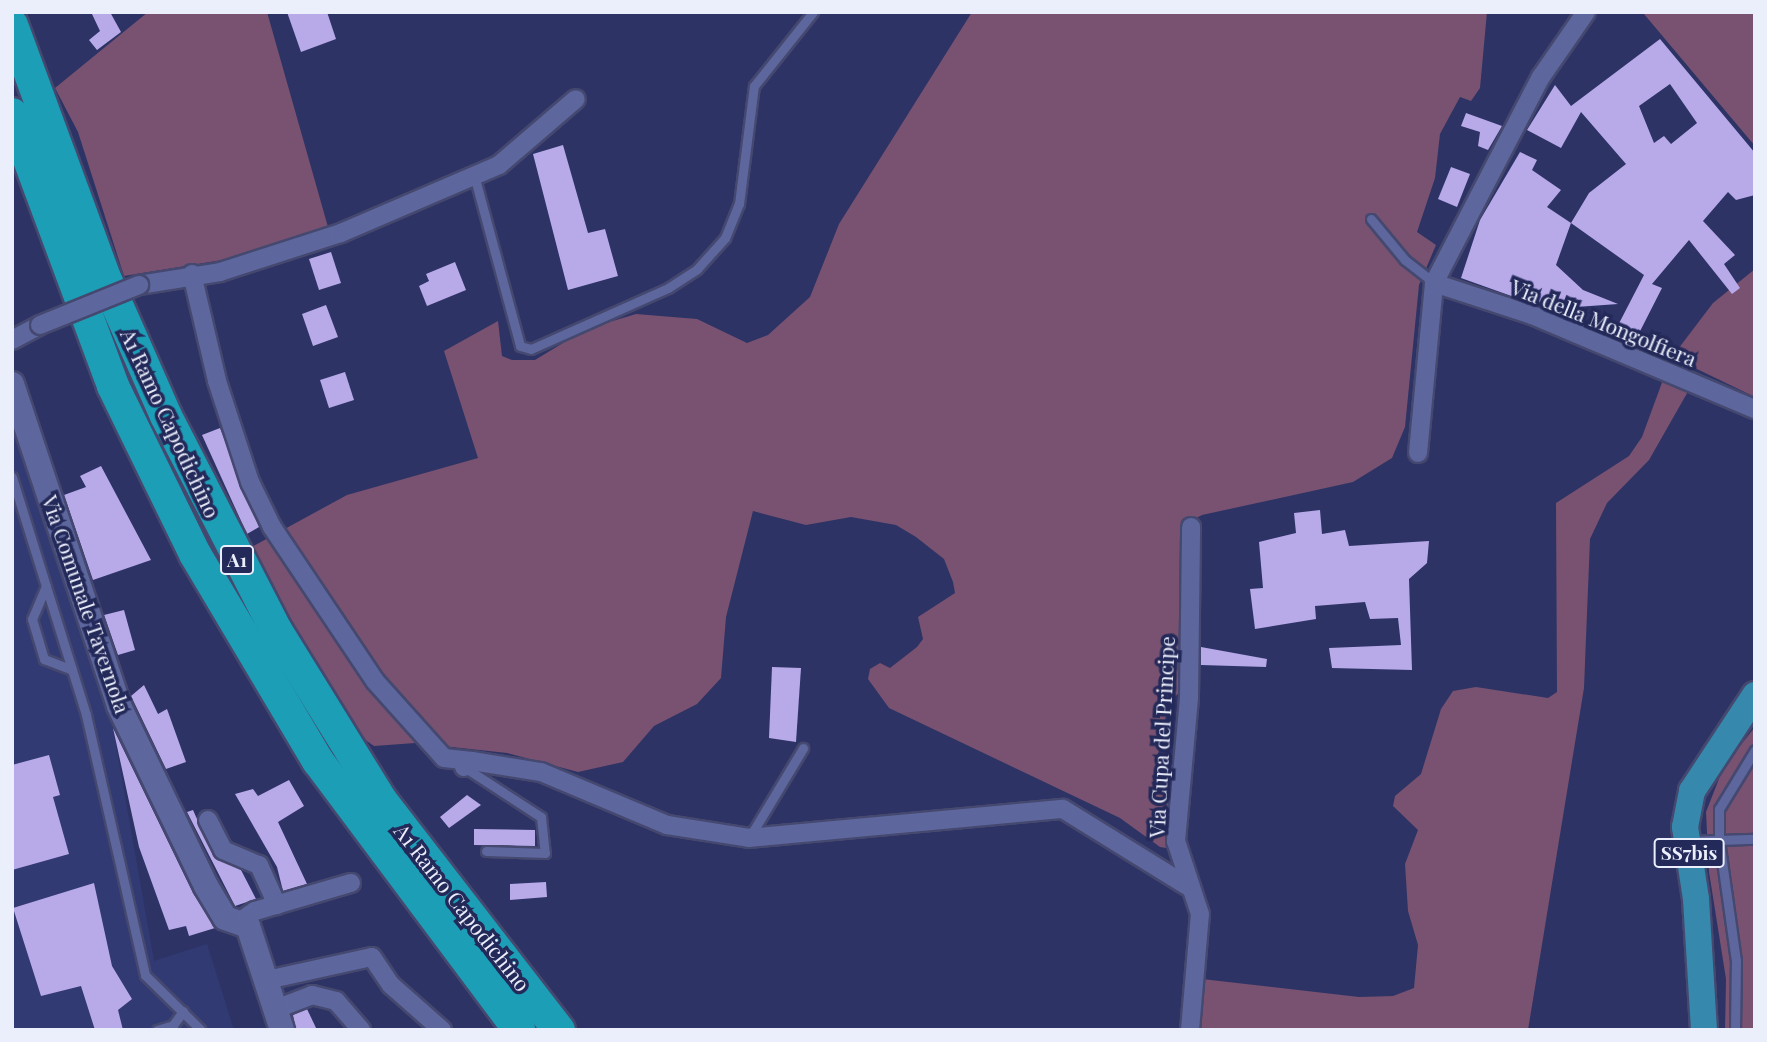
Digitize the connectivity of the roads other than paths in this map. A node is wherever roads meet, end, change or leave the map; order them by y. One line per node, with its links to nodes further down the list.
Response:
1 (813, 12): 6 (lane)
2 (1586, 12): 9 (street)
3 (12, 25): 40 (highway, A1 Ramo Capodichino / A1)
4 (576, 99): 6 (street)
5 (12, 114): 39 (highway, A1 Ramo Capodichino / A1)
6 (474, 175): 8 (street)
7 (1371, 219): 9 (lane)
8 (191, 274): 10 (street, bridge); 21 (street)
9 (1434, 283): 12 (street, Via della Mongolfiera); 13 (street)
10 (12, 340)
11 (12, 384): 31 (street, Via Comunale Tavernola)
12 (1755, 409)
13 (1418, 453)
14 (12, 477): 16 (lane)
15 (1191, 527): 29 (street, Via Cupa del Principe)
16 (46, 586): 17 (lane); 17 (lane)
17 (72, 670): 33 (lane)
18 (1755, 695): 26 (main road, SS7bis)
19 (803, 748): 23 (lane)
20 (1755, 750): 25 (lane)
21 (468, 764): 23 (street); 27 (lane)
22 (208, 820): 30 (street)
23 (749, 838): 29 (street)
24 (1755, 839): 25 (lane)
25 (1719, 840): 26 (lane); 43 (lane)
26 (1687, 841): 42 (main road, SS7bis)
27 (486, 851)
28 (351, 883): 30 (street)
29 (1186, 886): 41 (street, Via Cupa del Principe)
30 (277, 905): 31 (street)
31 (239, 922): 32 (street, Via Comunale Tavernola)
32 (267, 980): 34 (street, Via Comunale Tavernola); 38 (street)
33 (183, 1011): 35 (lane); 36 (lane)
34 (279, 1019): 37 (street, Via Comunale Tavernola)
35 (157, 1030)
36 (201, 1030)
37 (361, 1030)
38 (442, 1030)
39 (519, 1030)
40 (559, 1030)
41 (1190, 1030)
42 (1704, 1030)
43 (1735, 1030)

